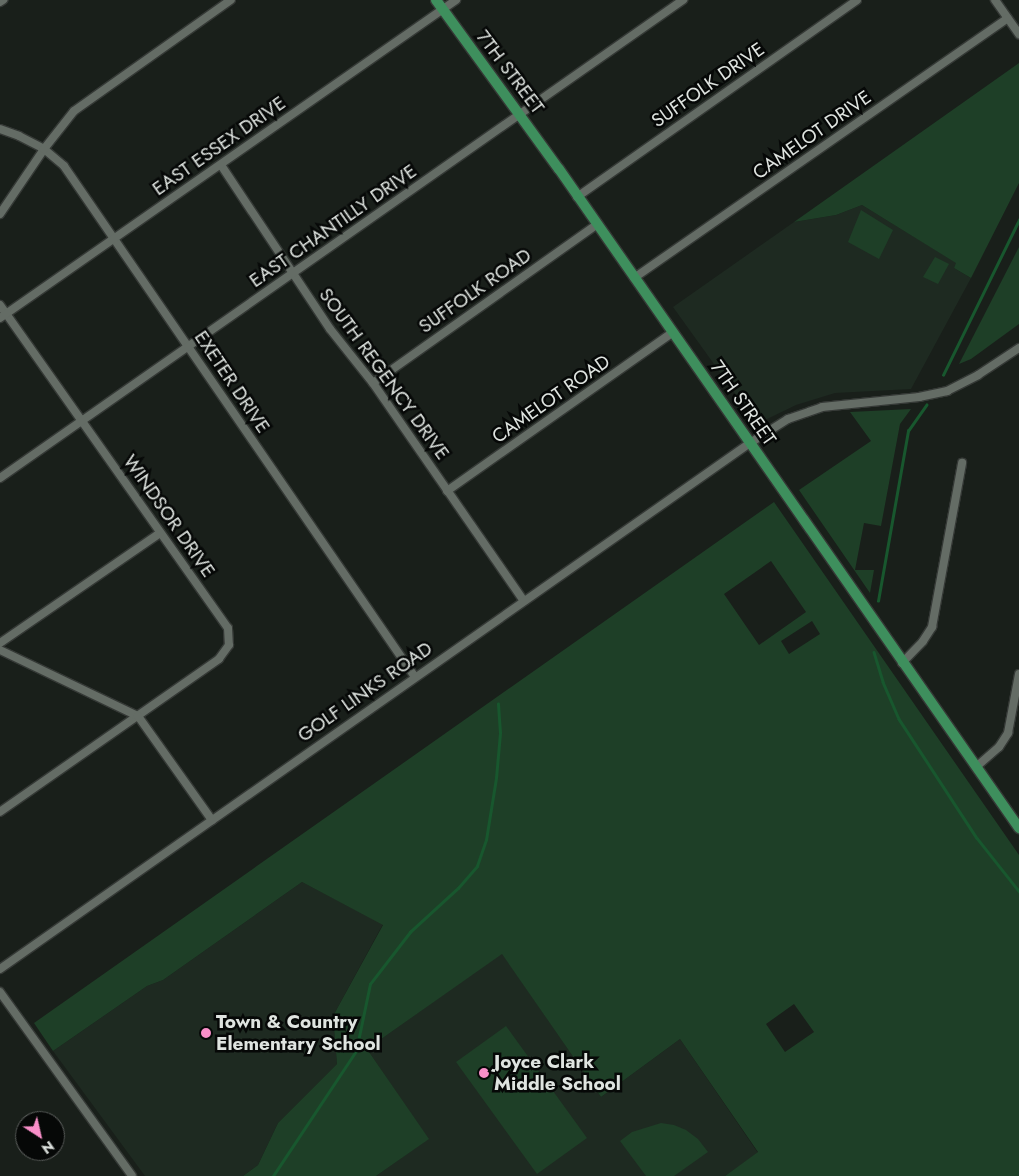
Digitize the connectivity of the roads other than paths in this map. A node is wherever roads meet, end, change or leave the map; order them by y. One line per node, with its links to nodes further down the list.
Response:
1 (232, 0): 12 (street)
2 (436, 0): 7 (main road, 7TH STREET)
3 (456, 0): 7 (street, EAST ESSEX DRIVE)
4 (683, 0): 10 (street, EAST CHANTILLY DRIVE)
5 (857, 0): 14 (street, SUFFOLK DRIVE)
6 (995, 0): 8 (street)
7 (443, 9): 10 (main road, 7TH STREET); 13 (street, EAST ESSEX DRIVE)
8 (1008, 18): 9 (street); 19 (street, CAMELOT DRIVE)
9 (1019, 34)
10 (520, 114): 14 (main road, 7TH STREET); 18 (street, EAST CHANTILLY DRIVE)
11 (0, 129): 12 (street, EXETER DRIVE)
12 (44, 149): 15 (street); 17 (street, EXETER DRIVE)
13 (221, 165): 17 (street, EAST ESSEX DRIVE); 18 (street, SOUTH REGENCY DRIVE)
14 (577, 197): 16 (main road, 7TH STREET)
15 (0, 214)
16 (596, 225): 19 (main road, 7TH STREET); 26 (street, SUFFOLK ROAD)
17 (114, 237): 21 (street, EAST ESSEX DRIVE); 24 (street, EXETER DRIVE)
18 (292, 273): 24 (street, EAST CHANTILLY DRIVE); 26 (street, SOUTH REGENCY DRIVE)
19 (634, 278): 23 (main road, 7TH STREET)
20 (0, 304): 21 (street, WINDSOR DRIVE)
21 (8, 313): 22 (street, EAST ESSEX DRIVE); 27 (street, WINDSOR DRIVE)
22 (0, 318)
23 (672, 333): 28 (main road, 7TH STREET); 31 (street, CAMELOT ROAD)
24 (188, 347): 27 (street, EAST CHANTILLY DRIVE); 38 (street, EXETER DRIVE)
25 (1019, 348): 28 (street, GOLF LINKS ROAD)
26 (373, 383): 31 (street, SOUTH REGENCY DRIVE)
27 (82, 421): 30 (street, EAST CHANTILLY DRIVE); 32 (street, WINDSOR DRIVE)
28 (750, 442): 33 (street, GOLF LINKS ROAD); 36 (main road, 7TH STREET)
29 (962, 463): 36 (street)
30 (0, 478)
31 (447, 491): 33 (street, SOUTH REGENCY DRIVE)
32 (160, 533): 34 (street); 39 (street, WINDSOR DRIVE)
33 (524, 601): 38 (street, GOLF LINKS ROAD)
34 (0, 643)
35 (0, 650): 39 (street)
36 (902, 663): 40 (main road, 7TH STREET)
37 (1019, 674): 40 (street)
38 (415, 677): 42 (street, GOLF LINKS ROAD)
39 (138, 716): 41 (street, WINDSOR DRIVE); 42 (street)
40 (976, 767): 43 (main road, 7TH STREET)
41 (0, 812)
42 (212, 820): 44 (street, GOLF LINKS ROAD)
43 (1019, 828)
44 (0, 969)
45 (0, 992): 46 (street)
46 (132, 1176)

